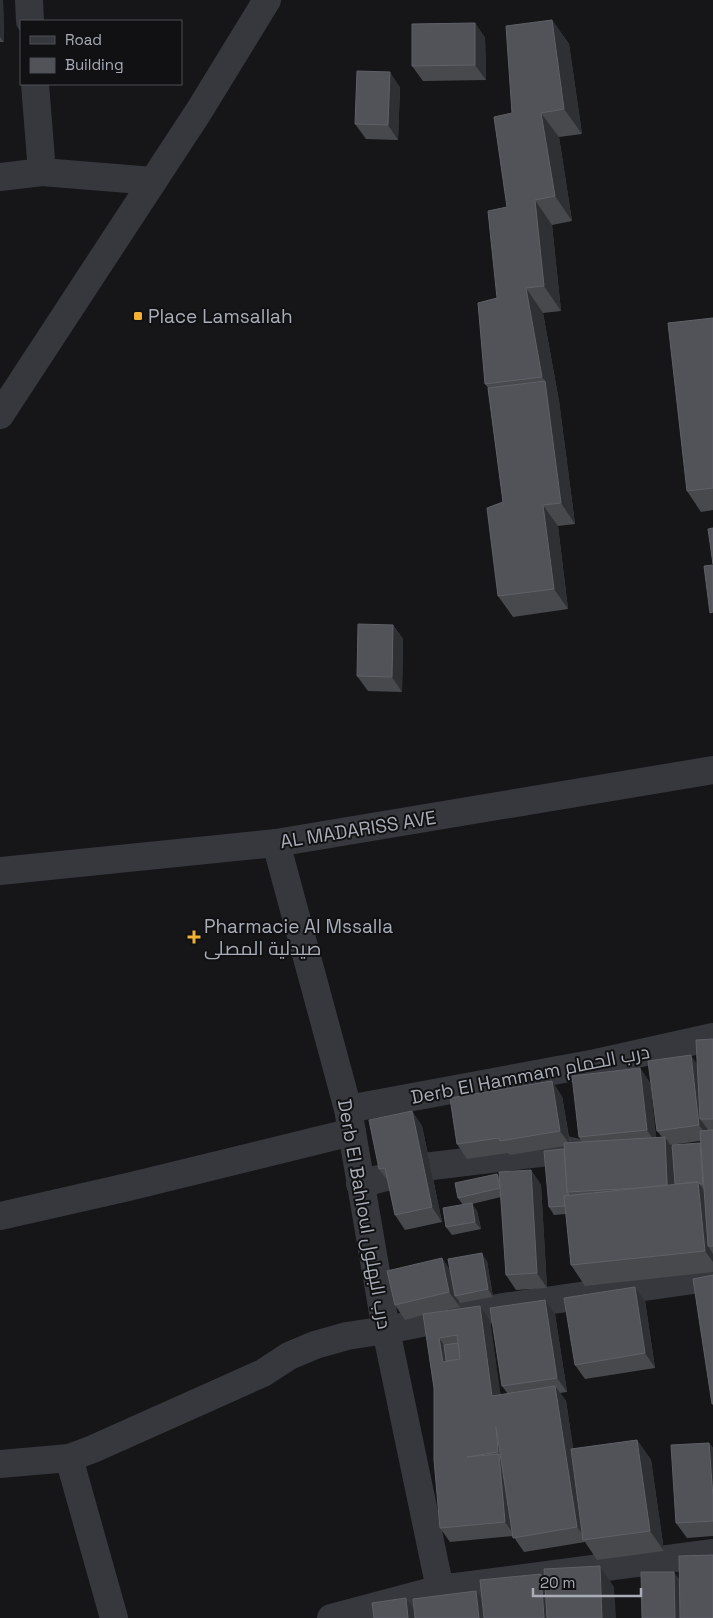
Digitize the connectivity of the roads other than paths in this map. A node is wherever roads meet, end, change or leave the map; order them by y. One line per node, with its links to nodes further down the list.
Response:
1 (29, 0): 3 (street)
2 (267, 0): 7 (street)
3 (30, 20)
4 (35, 85): 5 (street)
5 (42, 172): 6 (street); 7 (street)
6 (0, 177)
7 (153, 181): 8 (street)
8 (0, 415)
9 (713, 770): 10 (street, AL MADARISS AVE)
10 (276, 843): 11 (street, AL MADARISS AVE); 13 (street, Derb El Bahloul درب البهلول)
11 (0, 871)
12 (713, 1037): 13 (street, Derb El Hammam درب الحمام)
13 (350, 1120): 15 (street, Derb El Bahloul درب البهلول); 16 (street, Derb El Hammam درب الحمام)
14 (606, 1152): 15 (street)
15 (360, 1184): 18 (street, Derb El Bahloul درب البهلول)
16 (0, 1216)
17 (713, 1276): 18 (street)
18 (386, 1330): 19 (street); 22 (street, Derb El Bahloul درب البهلول)
19 (69, 1458): 20 (street); 24 (street)
20 (0, 1464)
21 (713, 1553): 22 (street)
22 (440, 1588): 23 (street)
23 (345, 1616)
24 (114, 1618)

